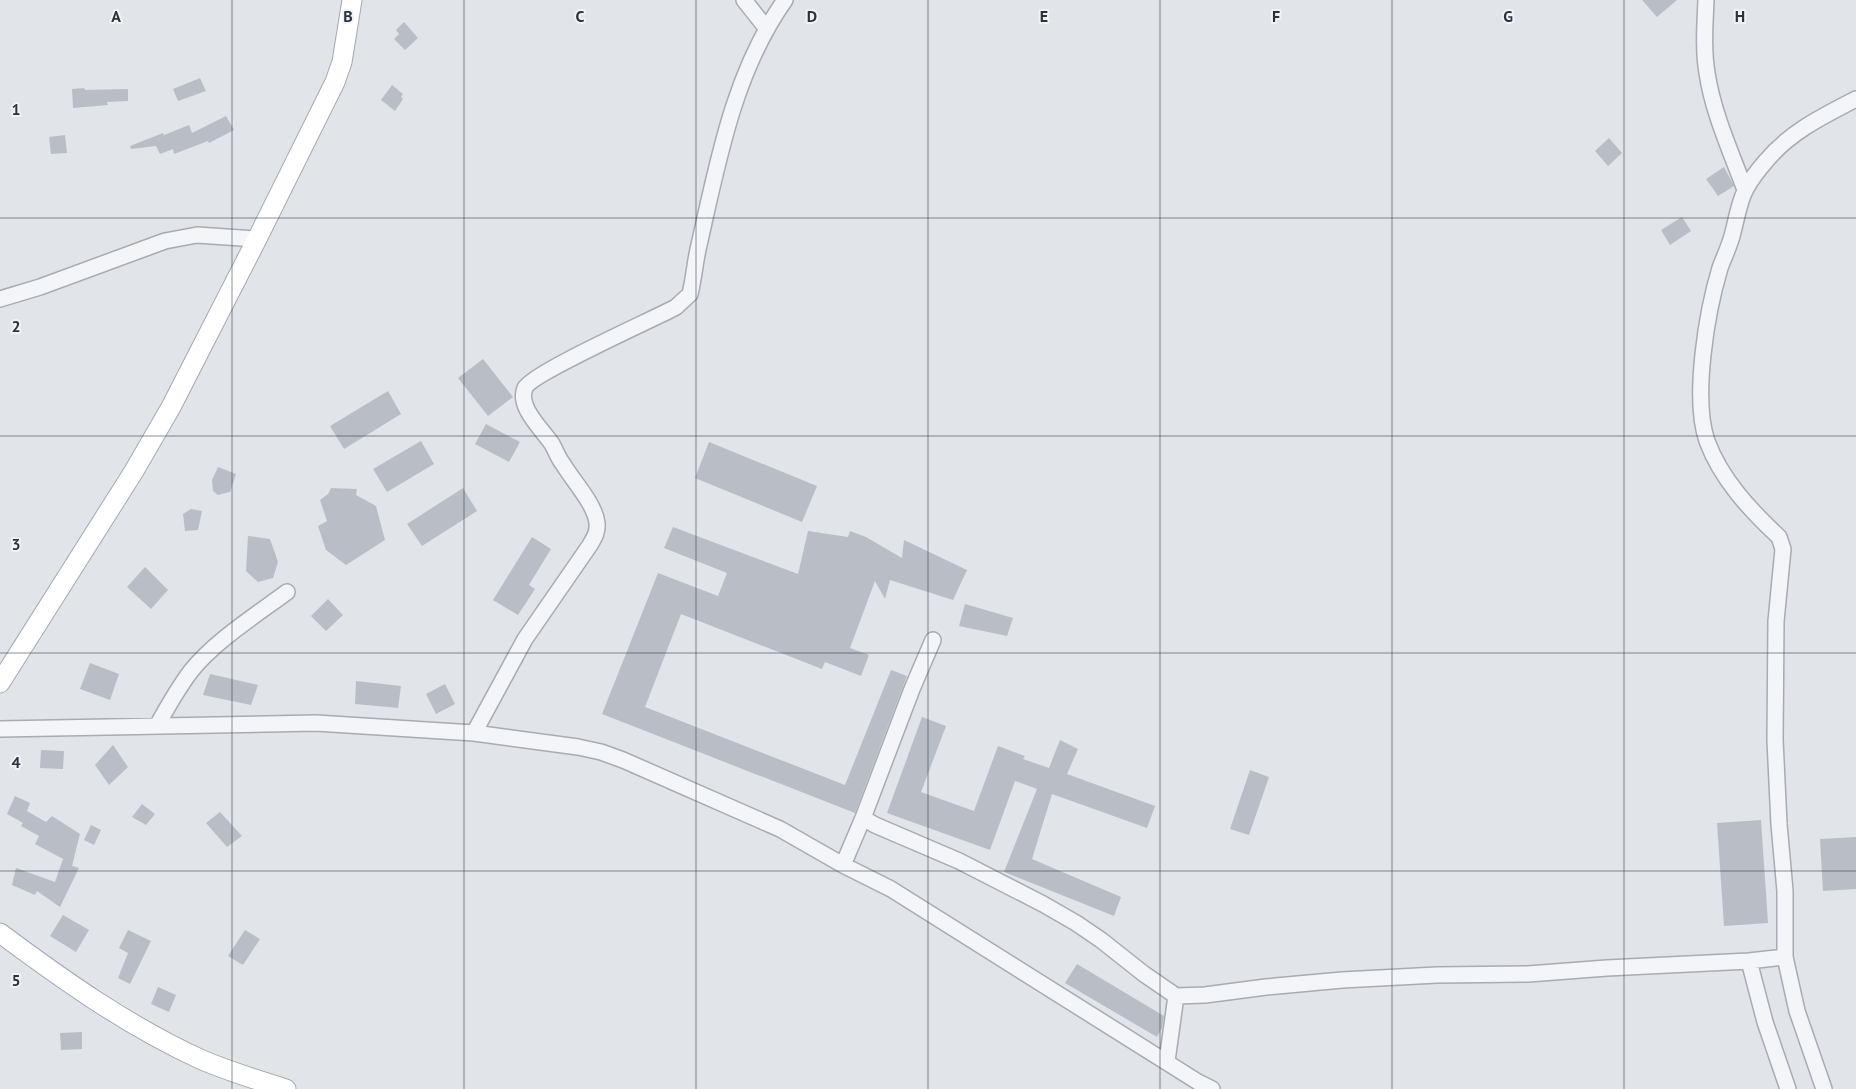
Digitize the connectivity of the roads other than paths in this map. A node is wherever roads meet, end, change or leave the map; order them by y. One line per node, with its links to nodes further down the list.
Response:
1 (352, 0): 8 (main road)
2 (744, 0): 5 (street)
3 (785, 0): 5 (street)
4 (1706, 0): 7 (street)
5 (767, 29): 15 (street)
6 (1856, 99): 7 (street)
7 (1745, 190): 19 (street)
8 (257, 239): 9 (street); 12 (main road)
9 (0, 299)
10 (287, 592): 13 (street)
11 (933, 640): 16 (street)
12 (0, 683)
13 (158, 724): 14 (street); 15 (street)
14 (0, 729)
15 (474, 733): 17 (street)
16 (863, 818): 17 (street); 21 (street)
17 (843, 865): 22 (street)
18 (0, 933): 23 (main road)
19 (1784, 957): 20 (street); 26 (street)
20 (1749, 961): 21 (street); 25 (street)
21 (1176, 996): 22 (street)
22 (1167, 1061): 24 (street)
23 (286, 1089)
24 (1212, 1089)
25 (1788, 1089)
26 (1824, 1089)

